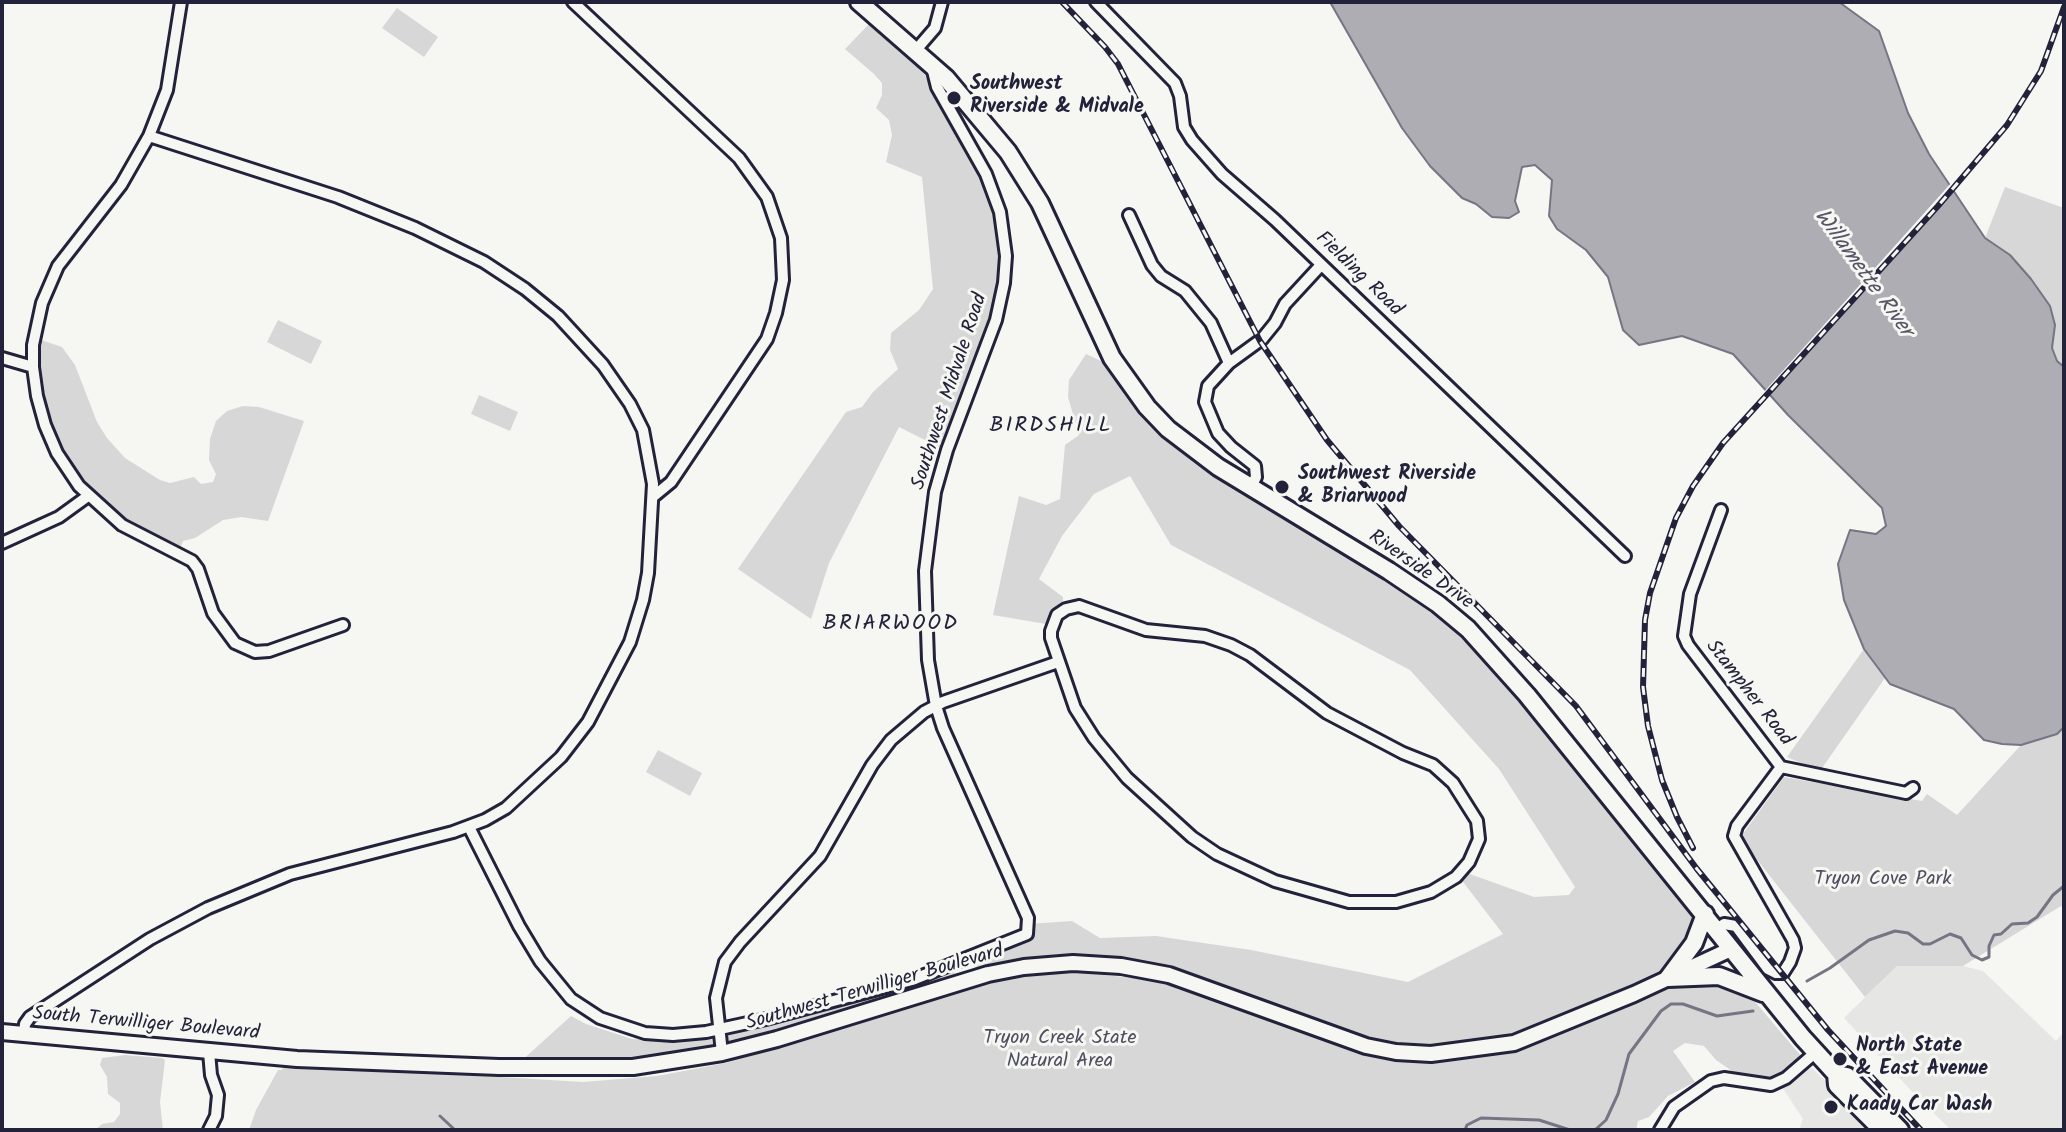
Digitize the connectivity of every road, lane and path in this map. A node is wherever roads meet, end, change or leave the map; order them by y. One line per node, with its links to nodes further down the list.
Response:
1 (181, 2): 8 (street)
2 (573, 2): 16 (street)
3 (859, 2): 6 (main road, Riverside Drive)
4 (942, 2): 6 (street)
5 (1096, 2): 10 (street, Fielding Road)
6 (916, 50): 7 (main road, Riverside Drive)
7 (932, 65): 14 (main road, Riverside Drive); 22 (street, Southwest Midvale Road)
8 (149, 136): 13 (street); 16 (street)
9 (1129, 215): 12 (street)
10 (1321, 265): 12 (street); 19 (street, Fielding Road)
11 (2, 358): 13 (street)
12 (1229, 363): 14 (street)
13 (33, 367): 15 (street)
14 (1251, 487): 26 (main road, Riverside Drive)
15 (88, 496): 18 (street); 20 (street)
16 (654, 496): 25 (street)
17 (1721, 510): 23 (street, Stampher Road)
18 (2, 543)
19 (1625, 556)
20 (343, 625)
21 (1058, 662): 21 (street); 22 (street)
22 (936, 706): 31 (street); 31 (street, Southwest Midvale Road)
23 (1781, 767): 24 (street); 27 (street, Stampher Road)
24 (1913, 788)
25 (469, 827): 31 (street); 33 (street)
26 (1705, 914): 27 (main road, Riverside Drive); 29 (main road)
27 (1717, 929): 28 (main road, Riverside Drive)
28 (1731, 949): 29 (main road, Southwest Terwilliger Boulevard); 30 (main road, Riverside Drive)
29 (1668, 978): 30 (main road); 36 (main road, Southwest Terwilliger Boulevard)
30 (1766, 994): 35 (main road, Riverside Drive)
31 (718, 1030): 36 (street)
32 (2, 1032): 33 (main road, South Terwilliger Boulevard)
33 (24, 1034): 34 (main road, South Terwilliger Boulevard)
34 (209, 1052): 37 (main road, South Terwilliger Boulevard); 39 (street)
35 (1816, 1052): 38 (main road, Riverside Drive); 40 (street)
36 (722, 1053): 37 (main road, Southwest Terwilliger Boulevard)
37 (287, 1058)
38 (1891, 1128)
39 (209, 1130)
40 (1660, 1130)

